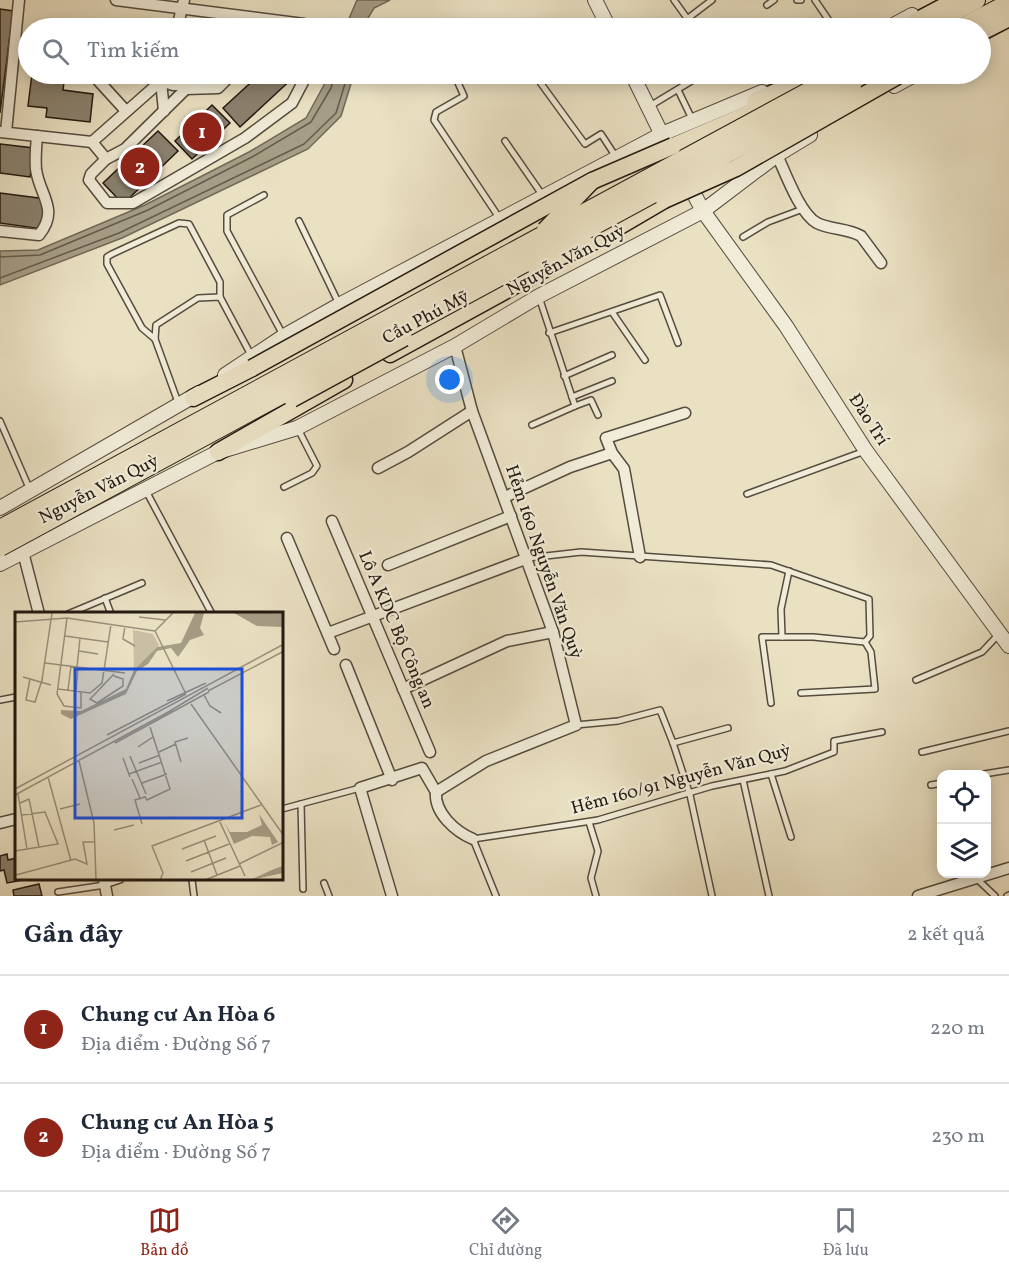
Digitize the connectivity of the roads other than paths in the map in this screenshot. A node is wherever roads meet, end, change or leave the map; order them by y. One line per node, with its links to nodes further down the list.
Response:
1 (19, 0): 54 (street)
2 (116, 0): 13 (street)
3 (595, 0): 17 (street)
4 (674, 0): 18 (lane)
5 (712, 0): 11 (lane)
6 (774, 0): 14 (lane)
7 (815, 0): 20 (lane)
8 (940, 0): 21 (street)
9 (956, 0): 22 (main road)
10 (976, 0): 23 (highway)
11 (704, 2): 19 (lane)
12 (1009, 3): 24 (highway)
13 (183, 4): 15 (street)
14 (767, 4)
15 (238, 16): 16 (street)
16 (254, 18)
17 (604, 18)
18 (686, 18)
19 (688, 18)
20 (827, 18)
21 (907, 18)
22 (922, 18)
23 (942, 18)
24 (980, 18)
25 (1009, 18): 27 (main road)
26 (1009, 26): 28 (street)
27 (991, 28)
28 (991, 36)
29 (101, 84): 51 (street)
30 (155, 84): 51 (street)
31 (162, 84): 52 (street)
32 (172, 84): 48 (street)
33 (191, 84): 48 (street)
34 (222, 84): 48 (street)
35 (302, 84): 60 (street)
36 (459, 84): 69 (lane)
37 (541, 84): 61 (lane)
38 (637, 84): 50 (street, Đào Trí)
39 (687, 84): 49 (lane)
40 (781, 84): 53 (street, Nguyễn Văn Quỳ)
41 (794, 84): 56 (main road, Cầu Phú Mỹ)
42 (827, 84): 56 (main road, Cầu Phú Mỹ, bridge)
43 (833, 84): 113 (highway, Cầu Phú Mỹ, bridge)
44 (833, 84): 115 (highway, Cầu Phú Mỹ, bridge)
45 (835, 84): 65 (main road, Cầu Phú Mỹ, bridge)
46 (883, 84): 65 (main road, Cầu Phú Mỹ, bridge)
47 (899, 84): 59 (street, Nguyễn Văn Quỳ)
48 (188, 87): 52 (street)
49 (678, 90): 50 (lane); 53 (lane)
50 (648, 107): 56 (street, Đào Trí)
51 (126, 111): 58 (street)
52 (164, 111): 60 (street)
53 (693, 121): 56 (street, Nguyễn Văn Quỳ)
54 (3, 132): 55 (street)
55 (37, 136): 58 (street); 70 (street)
56 (667, 140): 61 (street, Nguyễn Văn Quỳ); 62 (main road, Cầu Phú Mỹ, bridge); 67 (street, Đào Trí)
57 (505, 141): 64 (lane)
58 (92, 142): 60 (street)
59 (777, 155): 66 (street); 67 (street, Nguyễn Văn Quỳ)
60 (106, 159)
61 (617, 159): 64 (street, Nguyễn Văn Quỳ)
62 (592, 181): 85 (main road, Cầu Phú Mỹ, bridge); 112 (main road, Cầu Phú Mỹ, bridge)
63 (264, 195): 79 (lane)
64 (544, 198): 69 (street, Nguyễn Văn Quỳ)
65 (664, 200): 72 (main road, Cầu Phú Mỹ)
66 (804, 209): 71 (lane); 73 (street)
67 (703, 211): 74 (street, Nguyễn Văn Quỳ); 98 (street, Đào Trí)
68 (299, 221): 76 (lane)
69 (501, 221): 76 (street, Nguyễn Văn Quỳ)
70 (0, 231)
71 (743, 237)
72 (588, 245): 94 (main road, Cầu Phú Mỹ, bridge); 117 (main road, Cầu Phú Mỹ, bridge)
73 (881, 263)
74 (538, 296): 78 (lane); 82 (street, Nguyễn Văn Quỳ)
75 (220, 297): 80 (lane); 80 (lane); 85 (lane)
76 (339, 305): 79 (street, Nguyễn Văn Quỳ)
77 (612, 312): 78 (lane); 81 (lane); 84 (lane)
78 (549, 333): 86 (lane)
79 (284, 336): 85 (street, Nguyễn Văn Quỳ)
80 (155, 339): 89 (lane)
81 (678, 343)
82 (455, 346): 91 (street, Hẻm 160 Nguyễn Văn Quỳ); 97 (street, Nguyễn Văn Quỳ)
83 (612, 355): 86 (lane)
84 (645, 360)
85 (252, 362): 89 (main road, Nguyễn Văn Quỳ)
86 (564, 376): 88 (lane)
87 (612, 381): 88 (lane)
88 (572, 397): 90 (lane)
89 (186, 402): 102 (street, Nguyễn Văn Quỳ)
90 (575, 406): 93 (lane); 96 (lane)
91 (471, 411): 101 (street); 107 (street, Hẻm 160 Nguyễn Văn Quỳ)
92 (685, 413): 100 (street)
93 (598, 415)
94 (276, 418): 99 (main road, Nguyễn Văn Quỳ)
95 (0, 421): 105 (lane)
96 (532, 425)
97 (297, 428): 99 (street, Nguyễn Văn Quỳ); 103 (lane)
98 (866, 451): 106 (lane); 132 (street, Đào Trí)
99 (218, 452): 104 (street, Nguyễn Văn Quỳ)
100 (612, 453): 107 (street); 118 (street)
101 (378, 468)
102 (58, 476): 105 (street, Nguyễn Văn Quỳ); 110 (street)
103 (284, 487)
104 (144, 488): 110 (street, Nguyễn Văn Quỳ); 128 (lane)
105 (30, 492): 108 (street, Nguyễn Văn Quỳ)
106 (747, 494)
107 (505, 497): 109 (street, Hẻm 160 Nguyễn Văn Quỳ)
108 (0, 508)
109 (511, 516): 119 (street, Hẻm 160 Nguyễn Văn Quỳ); 121 (street)
110 (83, 520): 116 (street, Nguyễn Văn Quỳ)
111 (332, 521): 129 (street, Lô A KDC Bộ Công an)
112 (0, 523)
113 (0, 529)
114 (287, 538): 131 (street)
115 (0, 547)
116 (22, 552): 120 (street, Nguyễn Văn Quỳ); 125 (street)
117 (0, 554)
118 (640, 557): 119 (lane); 122 (lane)
119 (528, 558): 129 (street); 130 (street, Hẻm 160 Nguyễn Văn Quỳ)
120 (0, 564)
121 (388, 565)
122 (789, 571): 133 (lane); 134 (lane)
123 (142, 583): 124 (lane)
124 (105, 598): 126 (lane); 127 (lane)
125 (38, 612)
126 (73, 612)
127 (110, 612)
128 (211, 612)
129 (372, 616): 131 (street); 139 (street, Lô A KDC Bộ Công an)
130 (553, 632): 139 (street); 144 (street, Hẻm 160 Nguyễn Văn Quỳ)
131 (328, 633): 136 (street)
132 (1000, 633): 135 (street, Đào Trí); 138 (lane)
133 (782, 637): 134 (lane); 143 (lane)
134 (865, 642): 140 (lane)
135 (1009, 646)
136 (334, 649)
137 (346, 665): 154 (street)
138 (916, 680)
139 (403, 688): 149 (street, Lô A KDC Bộ Công an)
140 (801, 693)
141 (15, 697): 142 (lane)
142 (0, 700)
143 (771, 703)
144 (576, 724): 148 (lane); 159 (street)
145 (728, 728): 148 (lane)
146 (1009, 731): 150 (lane)
147 (882, 732): 153 (lane, Hẻm 160/91 Nguyễn Văn Quỳ)
148 (673, 743): 160 (lane)
149 (430, 752)
150 (922, 752)
151 (1009, 770): 152 (lane)
152 (991, 773)
153 (771, 774): 155 (lane, Hẻm 160/91 Nguyễn Văn Quỳ); 166 (lane)
154 (392, 780): 158 (street); 159 (street)
155 (743, 780): 160 (lane, Hẻm 160/91 Nguyễn Văn Quỳ); 181 (lane)
156 (937, 784): 157 (lane)
157 (931, 785)
158 (360, 788): 161 (lane); 177 (street)
159 (436, 792): 167 (street)
160 (690, 795): 164 (lane, Hẻm 160/91 Nguyễn Văn Quỳ); 180 (lane)
161 (301, 804): 162 (lane); 173 (lane)
162 (284, 808)
163 (15, 819): 165 (street)
164 (589, 822): 167 (lane, Hẻm 160/91 Nguyễn Văn Quỳ); 179 (lane)
165 (0, 823)
166 (791, 837)
167 (473, 839): 178 (lane)
168 (1009, 868): 169 (street)
169 (977, 879): 182 (street); 183 (lane)
170 (192, 881): 175 (lane)
171 (324, 883): 176 (lane)
172 (105, 887): 174 (lane)
173 (303, 890)
174 (58, 892)
175 (194, 896)
176 (329, 896)
177 (392, 896)
178 (496, 896)
179 (596, 896)
180 (712, 896)
181 (770, 896)
182 (918, 896)
183 (995, 896)

